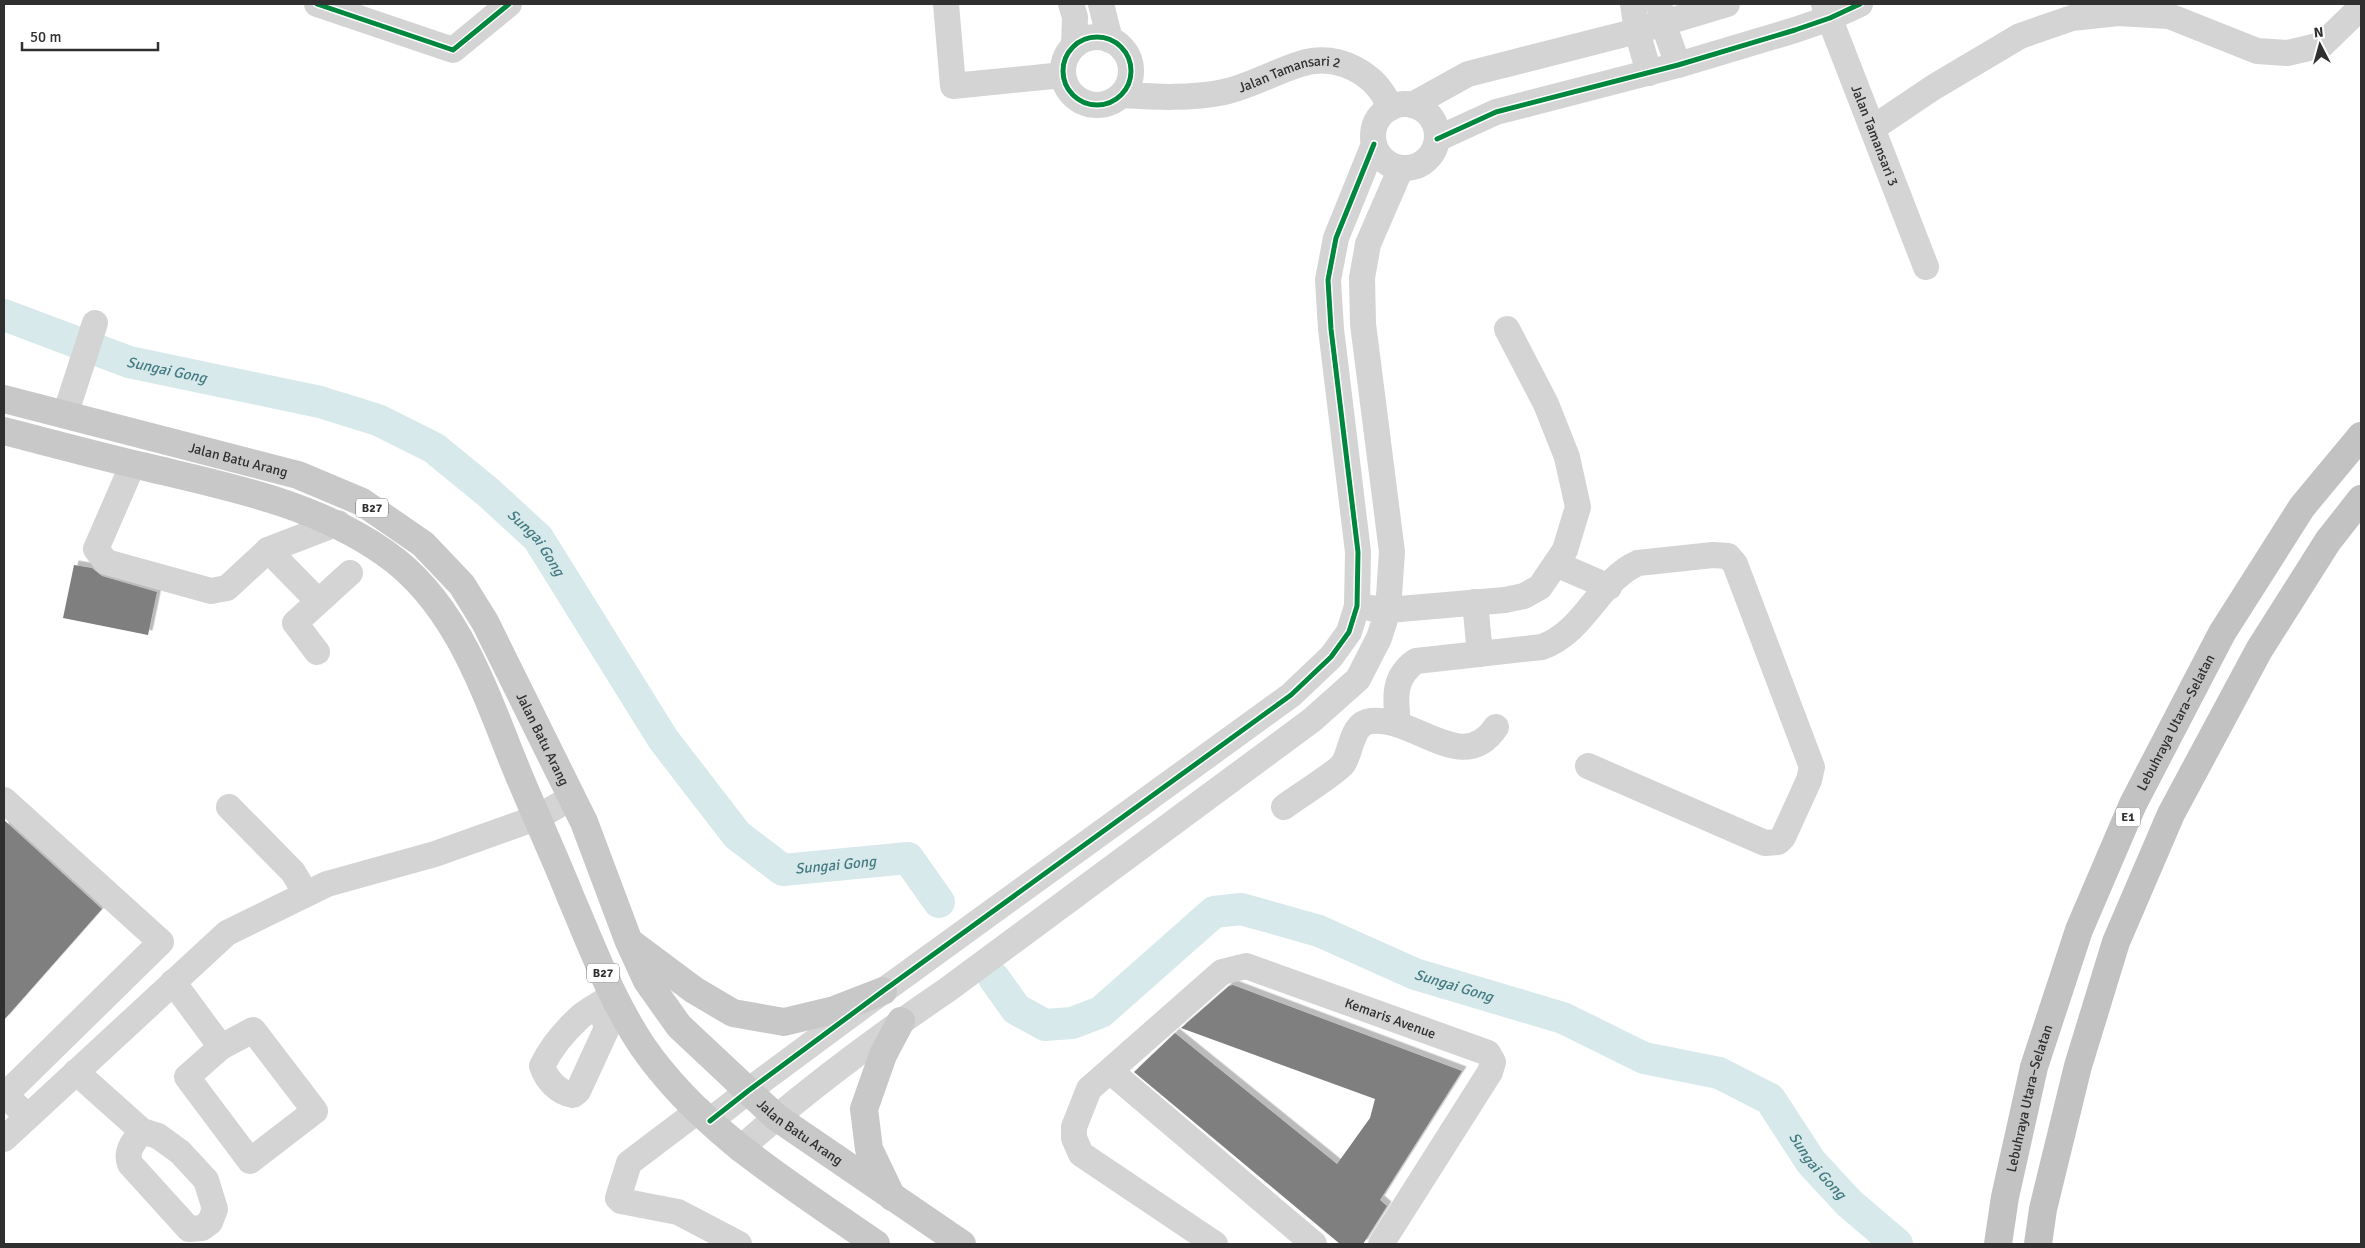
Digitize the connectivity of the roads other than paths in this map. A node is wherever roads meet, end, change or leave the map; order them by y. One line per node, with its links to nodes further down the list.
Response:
1 (317, 4): 2 (street)
2 (509, 4)
3 (946, 4): 18 (street)
4 (1071, 4): 14 (street)
5 (1102, 4): 13 (street)
6 (1633, 4): 12 (street)
7 (1728, 4): 11 (street)
8 (1860, 4): 10 (street)
9 (2361, 7): 22 (street)
10 (1827, 11): 16 (street); 22 (street, Jalan Tamansari 3)
11 (1661, 13): 12 (street); 16 (street)
12 (1637, 31): 17 (street); 21 (street)
13 (1110, 40): 14 (street); 15 (street)
14 (1074, 46): 18 (street)
15 (1130, 64): 19 (street); 20 (street)
16 (1678, 65): 17 (street)
17 (1650, 73): 23 (street)
18 (1063, 75): 19 (street)
19 (1121, 95): 20 (street, Jalan Tamansari 2)
20 (1170, 97): 21 (street, Jalan Tamansari 2)
21 (1401, 107): 23 (street); 24 (street)
22 (1873, 128): 26 (street, Jalan Tamansari 3)
23 (1437, 139): 25 (street)
24 (1374, 144): 25 (street); 42 (street)
25 (1401, 168): 43 (street)
26 (1926, 267)
27 (1507, 330): 37 (street)
28 (92, 331): 30 (street)
29 (4, 399): 30 (main road, Jalan Batu Arang / B27)
30 (65, 415): 49 (main road, Jalan Batu Arang / B27)
31 (4, 431): 33 (main road, Jalan Batu Arang / B27)
32 (2361, 436): 77 (highway, Lebuhraya Utara–Selatan / E1)
33 (133, 464): 35 (main road, Jalan Batu Arang / B27); 36 (street)
34 (2361, 499): 78 (highway)
35 (338, 523): 36 (street); 53 (main road, Jalan Batu Arang / B27)
36 (268, 550): 40 (street)
37 (1556, 564): 39 (street); 41 (street)
38 (350, 573): 40 (street)
39 (1609, 587): 45 (street); 48 (street)
40 (318, 601): 44 (street)
41 (1475, 602): 43 (street); 45 (street)
42 (1357, 606): 43 (street); 57 (street)
43 (1388, 610): 58 (street)
44 (316, 652)
45 (1480, 654): 46 (street)
46 (1398, 723): 47 (street); 51 (street)
47 (1496, 727)
48 (1588, 766)
49 (571, 798): 53 (street); 55 (main road, Jalan Batu Arang / B27)
50 (4, 800): 63 (street)
51 (1284, 806)
52 (228, 807): 54 (street)
53 (536, 818): 54 (street); 65 (main road, Jalan Batu Arang / B27)
54 (306, 894): 56 (street)
55 (629, 942): 57 (main road); 62 (main road, Jalan Batu Arang / B27)
56 (174, 982): 59 (street); 61 (street)
57 (883, 991): 62 (street)
58 (901, 1021): 66 (street); 70 (main road)
59 (221, 1047): 59 (street)
60 (1110, 1070): 74 (street, Kemaris Avenue); 75 (street); 76 (street, Kemaris Avenue)
61 (76, 1072): 64 (street); 67 (street)
62 (748, 1091): 65 (street); 66 (main road, Jalan Batu Arang / B27)
63 (4, 1095): 64 (street)
64 (27, 1116): 68 (street)
65 (704, 1116): 69 (main road, Jalan Batu Arang / B27); 71 (street)
66 (776, 1117): 69 (street); 70 (main road, Jalan Batu Arang / B27)
67 (142, 1131)
68 (4, 1139)
69 (740, 1149): 72 (main road, Jalan Batu Arang / B27)
70 (892, 1197): 73 (main road, Jalan Batu Arang / B27)
71 (739, 1244)
72 (876, 1244)
73 (962, 1244)
74 (1215, 1244)
75 (1314, 1244)
76 (1381, 1244)
77 (1998, 1244)
78 (2038, 1244)

